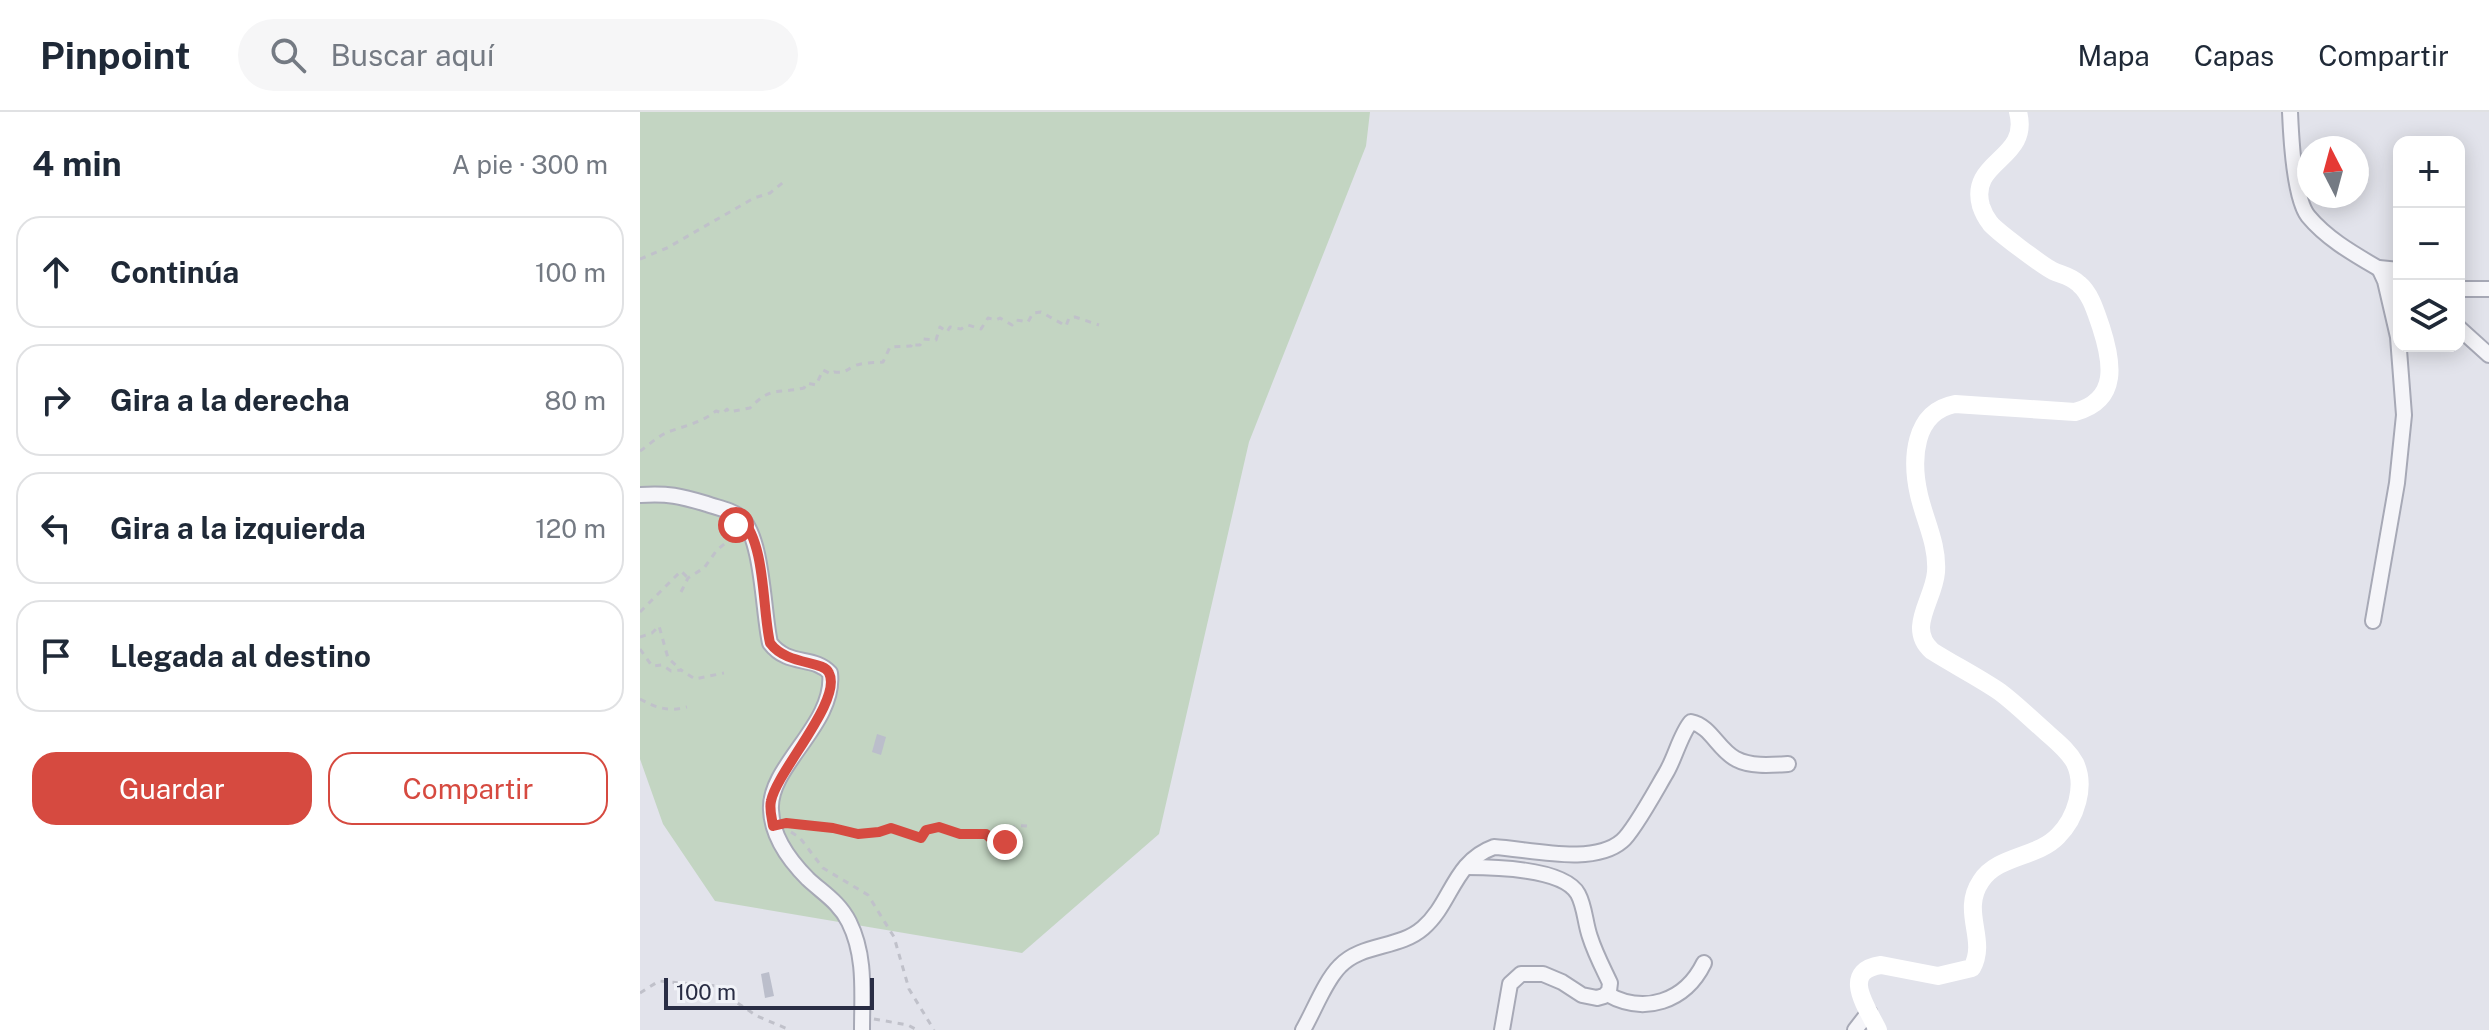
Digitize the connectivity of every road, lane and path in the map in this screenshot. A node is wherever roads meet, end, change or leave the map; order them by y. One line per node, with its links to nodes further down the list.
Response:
1 (2018, 112): 34 (street)
2 (2290, 112): 5 (street)
3 (786, 180): 4 (path)
4 (640, 259)
5 (2379, 268): 6 (street); 7 (street); 19 (street)
6 (2393, 269)
7 (2397, 280)
8 (2465, 289): 9 (street)
9 (2489, 289)
10 (1099, 325): 13 (path)
11 (2465, 333): 12 (street)
12 (2489, 355)
13 (640, 451)
14 (640, 495): 15 (street)
15 (741, 518): 16 (path); 35 (street)
16 (688, 578): 17 (path); 18 (path)
17 (681, 592)
18 (640, 612)
19 (2373, 621)
20 (640, 637): 22 (path)
21 (640, 649): 22 (path)
22 (681, 670): 23 (path)
23 (724, 673)
24 (640, 699): 25 (path)
25 (687, 707)
26 (1788, 764): 30 (street)
27 (1032, 827): 28 (path)
28 (986, 834): 29 (path); 38 (path)
29 (1005, 838)
30 (1466, 867): 33 (street); 39 (street)
31 (1704, 963): 33 (street)
32 (640, 993): 36 (path)
33 (1607, 994): 40 (street)
34 (1869, 1012): 41 (street); 42 (street)
35 (862, 1026): 37 (path)
36 (790, 1030)
37 (917, 1030)
38 (934, 1030)
39 (1303, 1030)
40 (1502, 1030)
41 (1855, 1030)
42 (1878, 1030)

